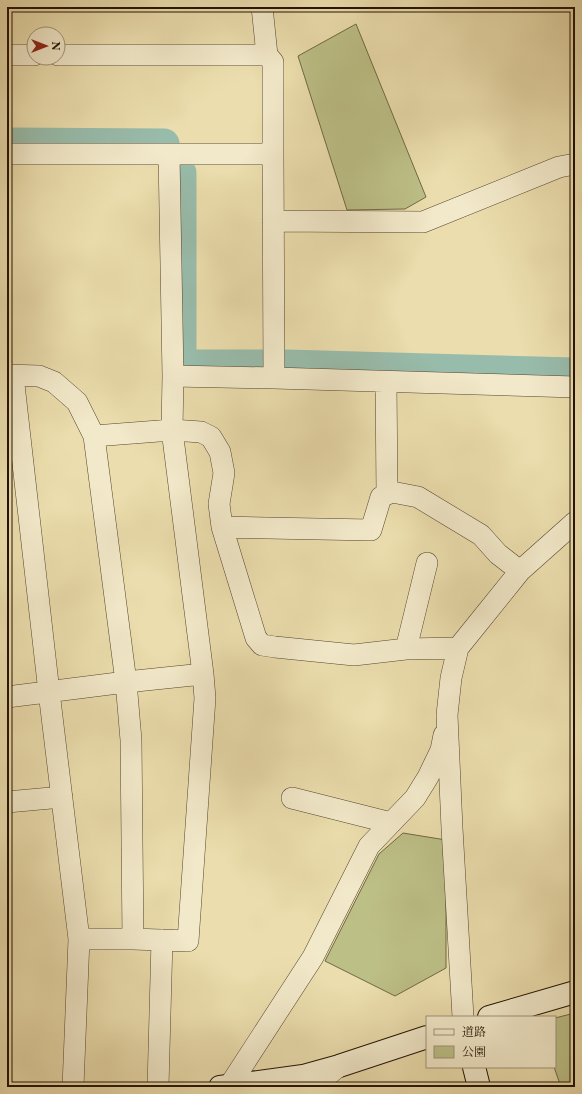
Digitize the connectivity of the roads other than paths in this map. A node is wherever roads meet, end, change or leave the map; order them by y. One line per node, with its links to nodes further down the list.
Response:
1 (262, 7): 5 (street)
2 (7, 55): 3 (street)
3 (26, 55)
4 (66, 55): 5 (street)
5 (267, 55): 8 (street)
6 (7, 154): 7 (street)
7 (169, 154): 8 (street); 12 (street)
8 (272, 154): 10 (street)
9 (575, 164): 10 (street)
10 (273, 221): 13 (street)
11 (10, 375): 17 (street); 27 (street)
12 (173, 376): 13 (street); 16 (street)
13 (274, 378): 14 (street)
14 (386, 382): 15 (street); 18 (street)
15 (575, 387)
16 (172, 430): 17 (street); 20 (street); 25 (street)
17 (94, 436): 26 (street)
18 (387, 494): 20 (street); 22 (street)
19 (575, 522): 22 (street)
20 (222, 527): 24 (street)
21 (427, 563): 24 (street)
22 (520, 571): 23 (street)
23 (458, 648): 24 (street); 29 (street)
24 (406, 649)
25 (203, 674): 26 (street); 36 (street)
26 (126, 682): 27 (street); 35 (street)
27 (49, 692): 28 (street); 30 (street)
28 (7, 697)
29 (447, 715): 33 (street); 38 (street)
30 (62, 797): 32 (street); 34 (street)
31 (292, 798): 33 (street)
32 (7, 802)
33 (391, 822): 43 (street)
34 (79, 938): 35 (street); 44 (street)
35 (133, 939): 36 (street)
36 (162, 940): 45 (street)
37 (575, 992): 39 (main road)
38 (463, 1016)
39 (492, 1016)
40 (426, 1037): 41 (main road)
41 (339, 1066): 43 (main road); 46 (street)
42 (474, 1068): 47 (main road)
43 (225, 1086)
44 (73, 1087)
45 (158, 1087)
46 (313, 1087)
47 (479, 1087)

